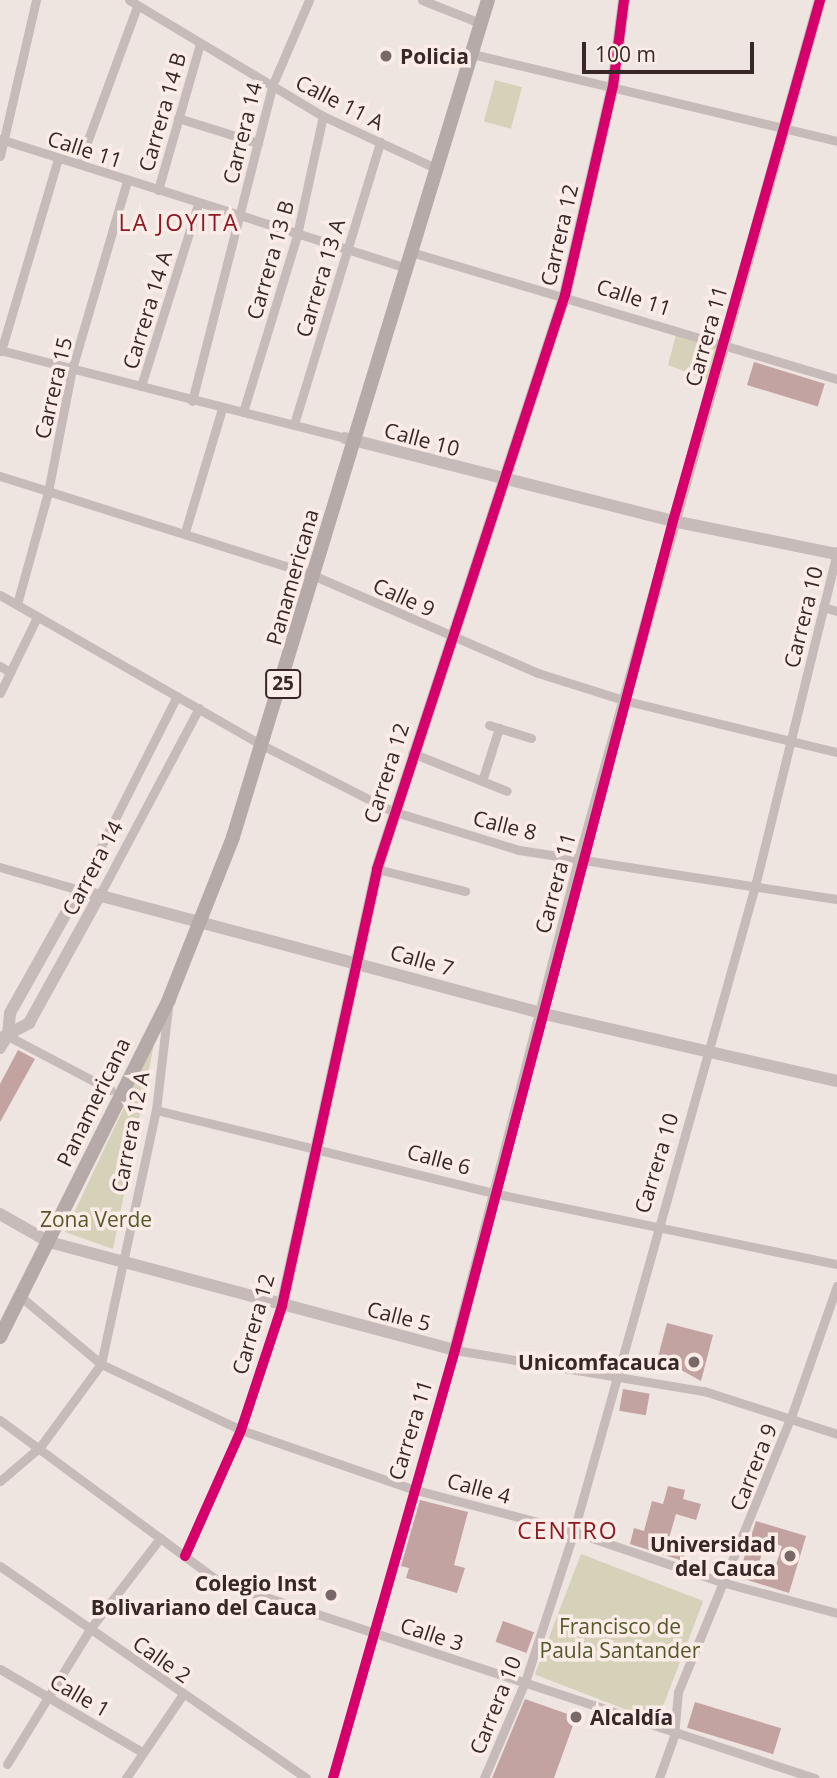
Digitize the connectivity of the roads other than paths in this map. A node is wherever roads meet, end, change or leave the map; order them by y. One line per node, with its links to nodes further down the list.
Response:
1 (36, 0): 18 (street)
2 (129, 0): 9 (street, Calle 11 A)
3 (309, 0): 13 (street, Carrera 14)
4 (422, 0): 10 (street)
5 (481, 0): 10 (main road, Panamericana / 25)
6 (488, 0): 12 (main road, Panamericana / 25)
7 (624, 0): 14 (street, Carrera 12)
8 (820, 0): 17 (street, Carrera 11)
9 (137, 6): 11 (street, Calle 11 A); 24 (street)
10 (475, 21): 25 (main road, Panamericana / 25)
11 (200, 44): 13 (street, Calle 11 A); 16 (street, Carrera 14 B)
12 (472, 54): 14 (street); 32 (main road, Panamericana / 25)
13 (272, 86): 15 (street, Calle 11 A); 21 (street, Carrera 14)
14 (613, 86): 17 (street); 34 (street, Carrera 12)
15 (323, 116): 20 (street, Calle 11 A); 30 (street, Carrera 13 B)
16 (178, 118): 21 (street); 27 (street, Carrera 14 B)
17 (786, 126): 19 (street); 35 (street, Carrera 11)
18 (3, 140): 22 (street); 23 (street, Calle 11)
19 (837, 141)
20 (380, 142): 25 (street, Calle 11 A); 31 (street, Carrera 13 A)
21 (258, 143): 29 (street, Carrera 14)
22 (0, 156)
23 (58, 159): 24 (street, Calle 11); 36 (street)
24 (79, 164): 26 (street, Calle 11)
25 (429, 165): 33 (main road, Panamericana / 25)
26 (127, 181): 27 (street, Calle 11); 37 (street, Carrera 15)
27 (158, 190): 28 (street, Calle 11)
28 (198, 204): 29 (street, Calle 11); 39 (street, Carrera 14 A)
29 (242, 220): 30 (street, Calle 11); 40 (street, Carrera 14)
30 (297, 235): 31 (street, Calle 11); 42 (street, Carrera 13 B)
31 (348, 249): 33 (street, Calle 11); 43 (street, Carrera 13 A)
32 (411, 252): 34 (street, Calle 11); 44 (main road, Panamericana / 25)
33 (400, 266): 44 (main road, Panamericana / 25)
34 (565, 295): 35 (street, Calle 11); 46 (street, Carrera 12)
35 (723, 346): 38 (street, Calle 11); 48 (street, Carrera 11)
36 (0, 350): 37 (street, Calle 10)
37 (72, 369): 39 (street, Calle 10); 47 (street, Carrera 15)
38 (837, 379)
39 (141, 386): 40 (street, Calle 10)
40 (192, 401): 41 (street, Calle 10)
41 (222, 408): 42 (street, Calle 10); 49 (street)
42 (243, 412): 43 (street, Calle 10)
43 (294, 424): 44 (street, Calle 10)
44 (349, 440): 46 (street, Calle 10); 51 (main road, Panamericana / 25)
45 (0, 476): 47 (street, Calle 9)
46 (507, 481): 48 (street, Calle 10); 57 (street, Carrera 12)
47 (48, 492): 49 (street, Calle 9); 53 (street, Carrera 15)
48 (673, 521): 50 (street, Calle 10); 62 (street, Carrera 11)
49 (186, 532): 51 (street, Calle 9)
50 (837, 553): 54 (street, Carrera 10)
51 (312, 575): 57 (street, Calle 9); 66 (main road, Panamericana / 25)
52 (0, 595): 53 (street, Calle 8)
53 (17, 604): 56 (street, Calle 8)
54 (823, 607): 55 (street); 65 (street, Carrera 10)
55 (837, 611)
56 (37, 617): 59 (street); 61 (street, Calle 8)
57 (452, 638): 62 (street, Calle 9); 68 (street, Carrera 12)
58 (0, 666): 59 (street)
59 (10, 672): 60 (street)
60 (0, 693)
61 (177, 696): 63 (street, Calle 8); 76 (street, Carrera 14)
62 (627, 701): 65 (street, Calle 9); 72 (street, Carrera 11)
63 (199, 708): 66 (street, Calle 8); 78 (street, Carrera 14)
64 (531, 738): 69 (street)
65 (790, 741): 67 (street, Calle 9); 75 (street, Carrera 10)
66 (261, 744): 71 (street, Calle 8); 80 (main road, Panamericana / 25)
67 (837, 752)
68 (412, 753): 69 (street); 71 (street, Carrera 12)
69 (482, 781): 70 (street)
70 (507, 791)
71 (392, 811): 72 (street, Calle 8); 74 (street, Carrera 12)
72 (581, 858): 75 (street, Calle 8); 83 (street, Carrera 11)
73 (0, 867): 76 (street, Calle 7)
74 (377, 869): 77 (street); 81 (street, Carrera 12)
75 (756, 882): 79 (street, Calle 8); 86 (street, Carrera 10)
76 (79, 890): 78 (street, Calle 7); 84 (street, Carrera 14)
77 (465, 891)
78 (99, 897): 80 (street, Calle 7); 84 (street, Carrera 14)
79 (837, 899)
80 (197, 924): 81 (street, Calle 7); 82 (main road, Panamericana / 25); 88 (main road, Panamericana / 25)
81 (353, 961): 83 (street, Calle 7); 90 (street, Carrera 12)
82 (169, 999): 89 (street, Carrera 12 A); 94 (main road, Panamericana / 25)
83 (540, 1013): 86 (street, Calle 7); 91 (street, Carrera 11)
84 (4, 1037): 85 (street, Carrera 14); 88 (street)
85 (0, 1049)
86 (709, 1051): 87 (street, Calle 7); 93 (street, Carrera 10)
87 (837, 1081)
88 (111, 1090): 94 (main road, Panamericana / 25)
89 (156, 1110): 90 (street, Calle 6); 95 (street, Carrera 12 A)
90 (315, 1147): 91 (street, Calle 6); 99 (street, Carrera 12)
91 (493, 1193): 93 (street, Calle 6); 102 (street, Carrera 11)
92 (0, 1214): 94 (street, Calle 5)
93 (656, 1224): 96 (street, Calle 6); 104 (street, Carrera 10)
94 (45, 1240): 95 (street, Calle 5); 98 (main road, Panamericana / 25); 100 (main road, Panamericana / 25)
95 (121, 1262): 99 (street, Calle 5); 103 (street, Carrera 12 A)
96 (837, 1264)
97 (837, 1286): 105 (street, Carrera 9)
98 (21, 1297): 101 (main road, Panamericana / 25); 103 (street, Calle 4)
99 (282, 1306): 102 (street, Calle 5); 107 (street, Carrera 12)
100 (0, 1318)
101 (0, 1337)
102 (455, 1350): 104 (street, Calle 5); 111 (street, Carrera 11)
103 (101, 1364): 107 (street, Calle 4); 109 (street, Carrera 12 A)
104 (612, 1380): 105 (street, Calle 5); 112 (street, Carrera 10)
105 (792, 1417): 108 (street, Calle 5); 116 (street, Carrera 9)
106 (0, 1420): 109 (street, Calle 3)
107 (241, 1430): 111 (street, Calle 4); 114 (street, Carrera 12)
108 (837, 1434)
109 (40, 1447): 110 (street, Carrera 12 A); 113 (street, Calle 3)
110 (0, 1481)
111 (412, 1489): 112 (street, Calle 4); 119 (street, Carrera 11)
112 (573, 1534): 116 (street, Calle 4); 121 (street, Carrera 10)
113 (160, 1538): 114 (street, Calle 3); 118 (street)
114 (184, 1556): 119 (street, Calle 3)
115 (0, 1566): 118 (street, Calle 2)
116 (725, 1583): 117 (street, Calle 4); 124 (street, Carrera 9)
117 (837, 1613)
118 (90, 1629): 122 (street, Calle 2); 123 (street)
119 (375, 1634): 121 (street, Calle 3); 130 (street, Carrera 11)
120 (0, 1669): 123 (street, Calle 1)
121 (525, 1682): 124 (street, Calle 3); 131 (street, Carrera 10)
122 (183, 1695): 125 (street); 129 (street, Calle 2)
123 (49, 1697): 125 (street, Calle 1); 126 (street)
124 (674, 1736): 127 (street, Calle 3); 132 (street, Carrera 9)
125 (142, 1752): 128 (street)
126 (7, 1764)
127 (786, 1774): 133 (street, Calle 3)
128 (126, 1778)
129 (306, 1778)
130 (333, 1778)
131 (484, 1778)
132 (659, 1778)
133 (814, 1778)

